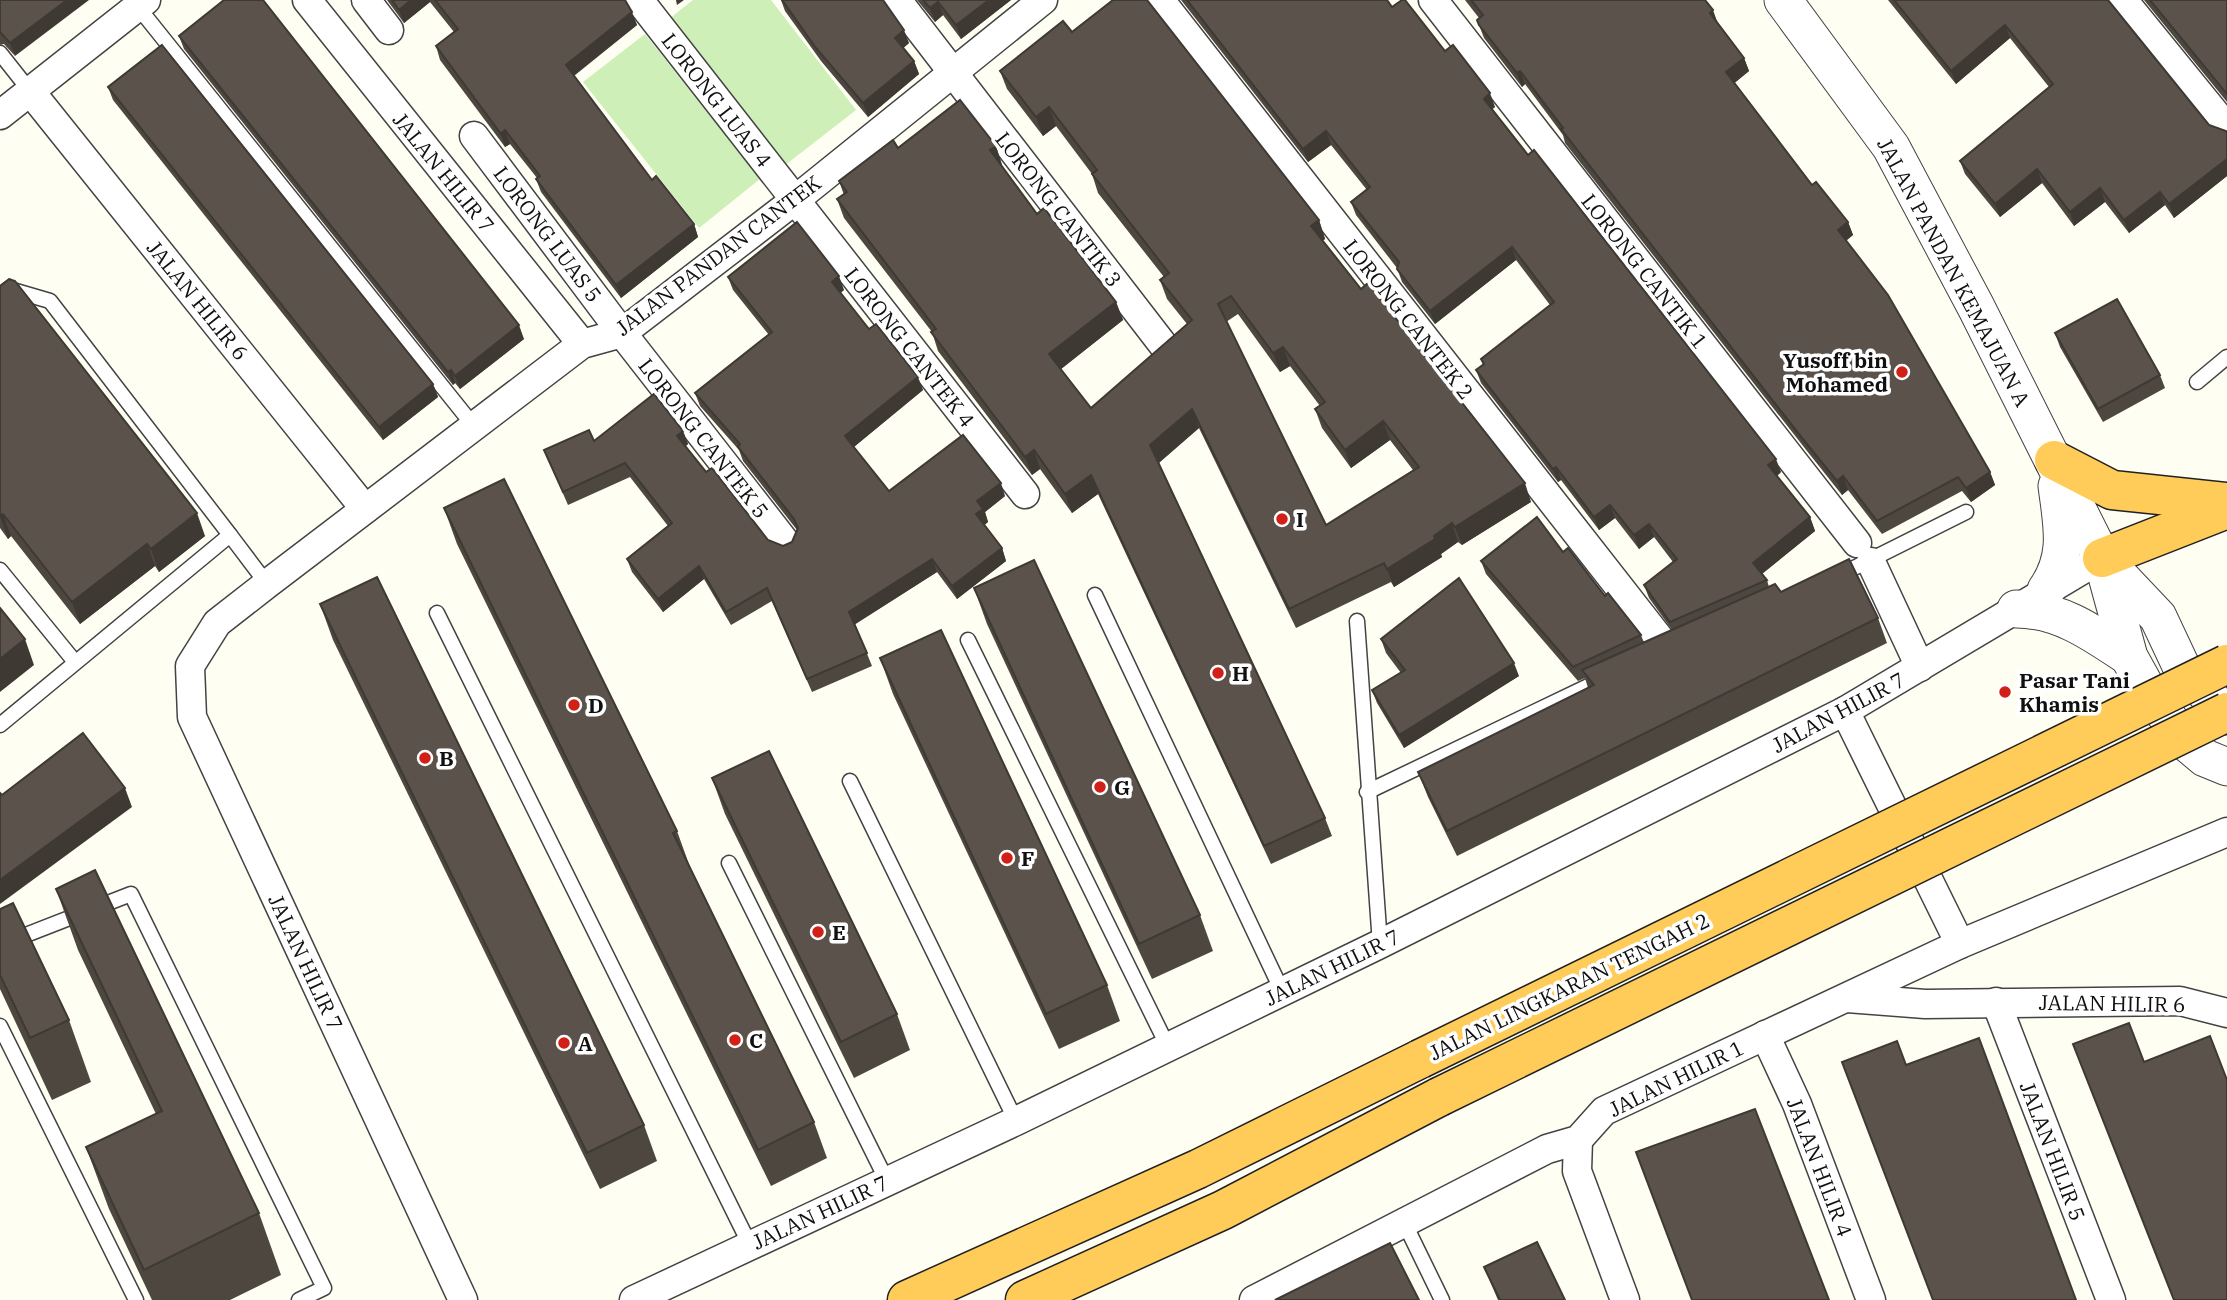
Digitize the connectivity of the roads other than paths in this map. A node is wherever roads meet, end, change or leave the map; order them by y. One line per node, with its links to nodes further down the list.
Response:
1 (307, 0): 21 (street, JALAN HILIR 7)
2 (366, 0): 11 (street)
3 (639, 0): 18 (street, LORONG LUAS 4)
4 (897, 0): 13 (street, LORONG CANTIK 3)
5 (1043, 0): 13 (street, JALAN PANDAN CANTEK)
6 (1160, 0): 46 (street, LORONG CANTEK 2)
7 (1433, 0): 34 (street, LORONG CANTIK 1)
8 (2123, 0): 16 (street)
9 (142, 3): 14 (street); 25 (lane)
10 (1792, 3): 26 (street, JALAN PANDAN KEMAJUAN A)
11 (389, 30)
12 (0, 53): 14 (lane)
13 (953, 72): 18 (street, JALAN PANDAN CANTEK); 22 (street, LORONG CANTIK 3)
14 (30, 91): 15 (street); 29 (street, JALAN HILIR 6)
15 (0, 115)
16 (2227, 128)
17 (474, 136): 20 (street, LORONG LUAS 5)
18 (795, 200): 20 (street, JALAN PANDAN CANTEK); 27 (street, LORONG CANTEK 4)
19 (0, 296): 32 (lane)
20 (622, 333): 21 (street, JALAN PANDAN CANTEK); 33 (street, LORONG CANTEK 5)
21 (582, 344): 25 (street, JALAN PANDAN CANTEK)
22 (1164, 346)
23 (2227, 357): 24 (lane)
24 (2197, 382)
25 (473, 425): 29 (street, JALAN PANDAN CANTEK)
26 (2054, 460): 28 (highway); 35 (street, JALAN PANDAN KEMAJUAN A); 39 (street)
27 (1025, 494)
28 (2227, 502)
29 (365, 509): 38 (street, JALAN PANDAN CANTEK)
30 (2227, 509): 35 (highway)
31 (1966, 512): 34 (lane)
32 (230, 535): 38 (lane); 48 (lane)
33 (786, 543)
34 (1864, 552): 37 (lane); 50 (street, LORONG CANTIK 1)
35 (2102, 558): 39 (street, JALAN HILIR 7); 47 (street, JALAN PANDAN KEMAJUAN A); 53 (street, JALAN PANDAN KEMAJUAN A)
36 (0, 570): 48 (lane)
37 (1820, 583)
38 (267, 584): 44 (street, JALAN PANDAN CANTEK)
39 (2046, 590): 41 (street, JALAN HILIR 7)
40 (1094, 595): 63 (lane)
41 (2016, 609): 47 (street); 50 (street, JALAN HILIR 7)
42 (437, 613): 74 (lane)
43 (1357, 621): 57 (lane)
44 (217, 623): 77 (street, JALAN HILIR 7)
45 (968, 640): 69 (lane)
46 (1660, 647)
47 (2129, 657): 55 (street, JALAN PANDAN KEMAJUAN A)
48 (75, 662): 54 (lane)
49 (2227, 663): 79 (highway, JALAN LINGKARAN TENGAH 2, bridge)
50 (1920, 667): 52 (street, JALAN HILIR 7)
51 (1617, 673): 57 (lane)
52 (1845, 711): 60 (street, JALAN HILIR 7); 61 (street)
53 (2227, 714): 80 (highway, JALAN LINGKARAN TENGAH 2, bridge)
54 (0, 725)
55 (2227, 767)
56 (850, 781): 70 (lane)
57 (1367, 792): 60 (lane)
58 (2227, 832): 61 (street, JALAN HILIR 1)
59 (729, 863): 72 (lane)
60 (1380, 944): 63 (street, JALAN HILIR 7)
61 (1960, 944): 64 (street, JALAN HILIR 1)
62 (0, 945): 76 (lane)
63 (1282, 991): 69 (street, JALAN HILIR 7)
64 (1845, 998): 65 (street, JALAN HILIR 6); 68 (street, JALAN HILIR 1)
65 (1996, 1002): 66 (street, JALAN HILIR 6); 85 (street, JALAN HILIR 5)
66 (2227, 1013)
67 (0, 1026): 75 (lane)
68 (1765, 1035): 71 (street, JALAN HILIR 1); 84 (street, JALAN HILIR 4)
69 (1168, 1047): 70 (street, JALAN HILIR 7)
70 (1016, 1121): 72 (street, JALAN HILIR 7)
71 (1578, 1140): 73 (street); 83 (street)
72 (887, 1181): 74 (street, JALAN HILIR 7)
73 (1404, 1222): 81 (street); 82 (lane)
74 (750, 1245): 78 (street, JALAN HILIR 7)
75 (136, 1300)
76 (299, 1300)
77 (463, 1300)
78 (634, 1300)
79 (907, 1300)
80 (1025, 1300)
81 (1254, 1300)
82 (1443, 1300)
83 (1625, 1300)
84 (1871, 1300)
85 (2111, 1300)

